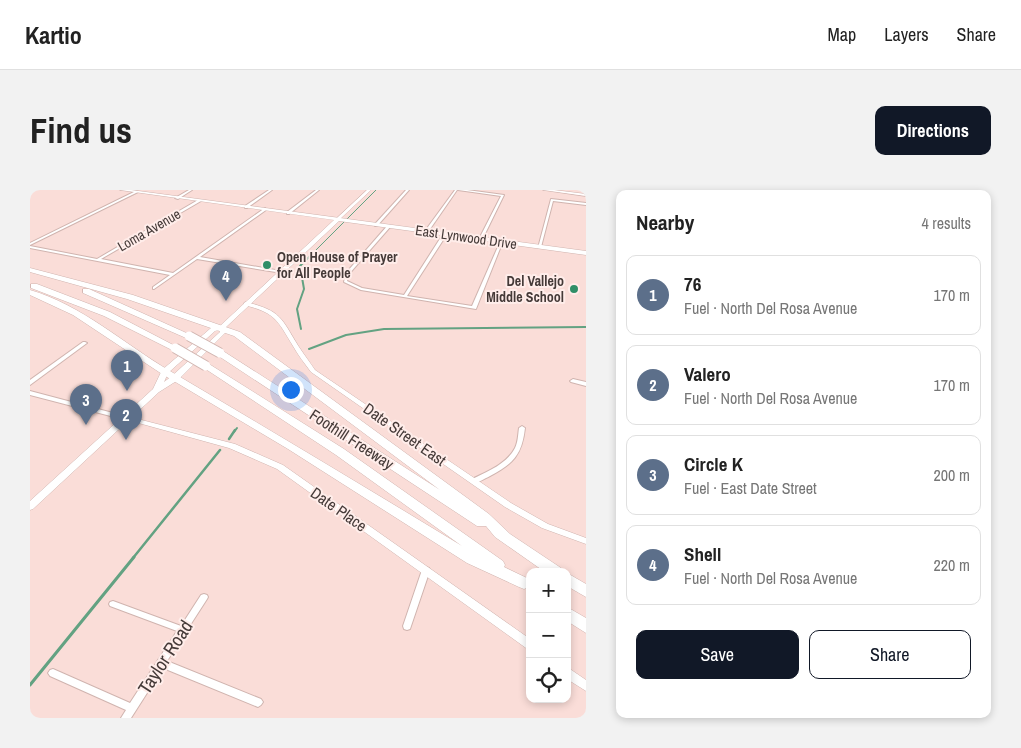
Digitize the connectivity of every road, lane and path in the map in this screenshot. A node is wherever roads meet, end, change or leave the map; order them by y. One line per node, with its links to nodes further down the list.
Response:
1 (122, 190): 9 (main road, East Lynwood Drive)
2 (191, 190): 11 (street)
3 (271, 190): 14 (street)
4 (318, 190): 16 (street)
5 (369, 190): 17 (street)
6 (408, 190): 18 (street)
7 (458, 190): 20 (street); 22 (street)
8 (544, 190): 10 (street)
9 (139, 191): 11 (main road, East Lynwood Drive); 24 (street)
10 (586, 194)
11 (177, 198): 12 (main road, East Lynwood Drive)
12 (199, 201): 14 (main road, East Lynwood Drive); 28 (street, Loma Avenue)
13 (586, 204): 25 (street)
14 (246, 207): 15 (main road, East Lynwood Drive)
15 (265, 209): 16 (main road, East Lynwood Drive); 27 (street)
16 (288, 213): 17 (main road, East Lynwood Drive)
17 (343, 220): 18 (main road, East Lynwood Drive); 30 (main road)
18 (376, 224): 19 (main road, East Lynwood Drive)
19 (389, 226): 20 (main road, East Lynwood Drive); 35 (street)
20 (427, 231): 21 (main road, East Lynwood Drive)
21 (445, 234): 22 (main road, East Lynwood Drive); 35 (street)
22 (481, 239): 23 (main road, East Lynwood Drive)
23 (502, 242): 25 (main road, East Lynwood Drive); 35 (street)
24 (30, 246): 28 (street)
25 (539, 247): 26 (main road, East Lynwood Drive)
26 (586, 253)
27 (197, 258): 30 (street); 31 (street)
28 (99, 260): 31 (street)
29 (30, 271): 37 (highway); 49 (highway, Foothill Freeway, bridge)
30 (281, 272): 36 (main road)
31 (174, 274): 33 (street)
32 (30, 285): 54 (highway, Foothill Freeway, bridge)
33 (154, 288)
34 (30, 292): 39 (highway)
35 (405, 296)
36 (246, 304): 37 (main road); 47 (street, Date Street East)
37 (222, 328): 39 (main road); 39 (main road); 49 (highway)
38 (85, 343): 41 (street)
39 (170, 375): 43 (main road); 43 (main road); 55 (highway)
40 (573, 381): 42 (street)
41 (30, 383)
42 (586, 384)
43 (156, 390): 45 (main road)
44 (30, 393): 45 (street)
45 (126, 418): 48 (main road); 52 (street, Date Place)
46 (522, 428): 47 (street)
47 (474, 482): 50 (street, Date Street East)
48 (30, 507)
49 (505, 537): 51 (highway, Foothill Freeway)
50 (586, 541)
51 (550, 568)
52 (426, 570): 60 (street); 63 (street, Date Place)
53 (571, 582): 56 (highway)
54 (526, 584)
55 (526, 585)
56 (586, 591)
57 (204, 597): 62 (street, Taylor Road)
58 (113, 604): 62 (street)
59 (571, 616): 61 (highway)
60 (407, 626)
61 (586, 626)
62 (183, 630): 64 (street, Taylor Road)
63 (526, 642)
64 (161, 663): 68 (street); 69 (street, Taylor Road)
65 (53, 673): 69 (street)
66 (571, 675): 67 (street)
67 (586, 686)
68 (258, 702)
69 (132, 708): 70 (street, Taylor Road)
70 (126, 718)

